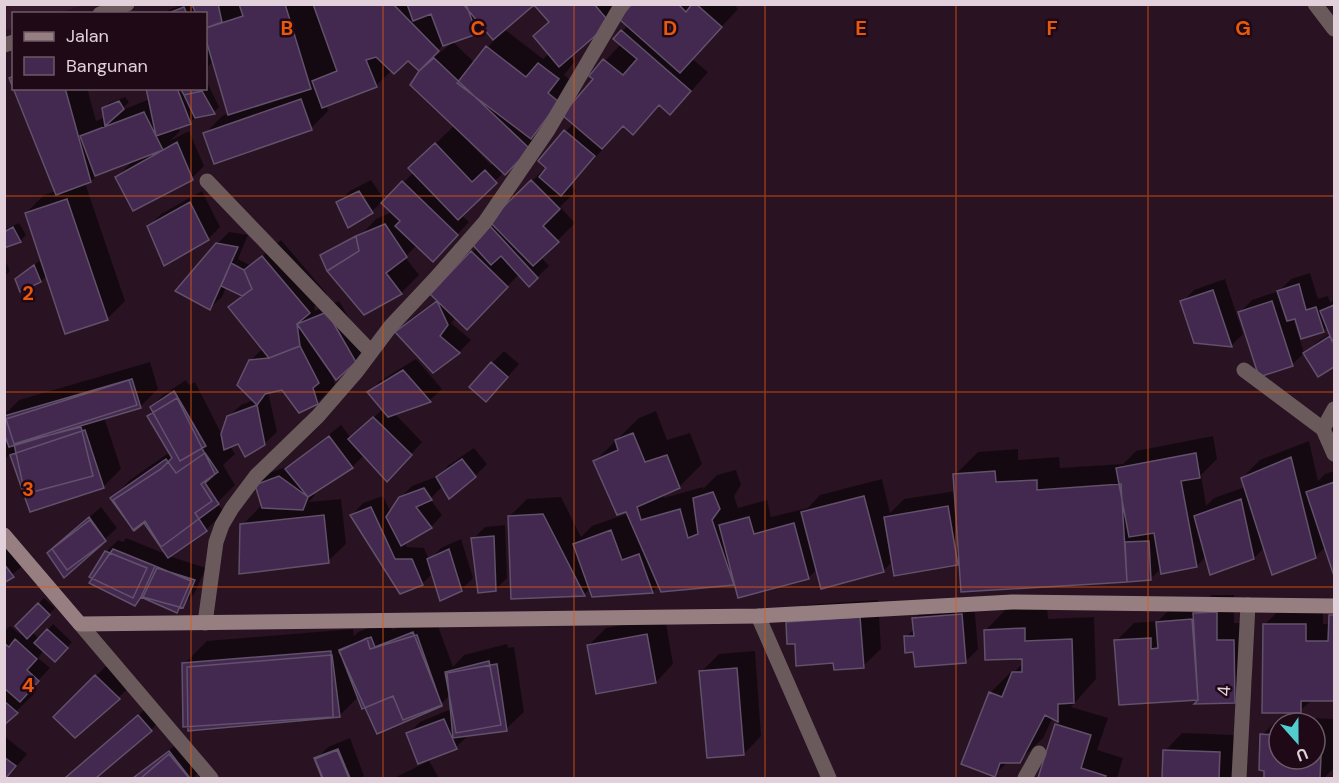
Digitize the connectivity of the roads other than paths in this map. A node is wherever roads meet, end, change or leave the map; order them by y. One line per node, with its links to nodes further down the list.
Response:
1 (127, 4): 4 (street)
2 (622, 4): 7 (street)
3 (1315, 4): 5 (street)
4 (105, 12)
5 (1335, 29)
6 (207, 182): 7 (street)
7 (371, 352): 16 (street)
8 (1244, 370): 10 (street)
9 (1335, 409): 10 (street)
10 (1323, 429): 11 (street)
11 (1335, 454)
12 (4, 535): 17 (street)
13 (1248, 605): 14 (street); 15 (street); 22 (street, 4)
14 (1335, 606)
15 (758, 616): 16 (street); 20 (street)
16 (205, 623): 17 (street)
17 (80, 624): 19 (street)
18 (1040, 753): 21 (street)
19 (211, 778)
20 (829, 778)
21 (1025, 778)
22 (1239, 778)

